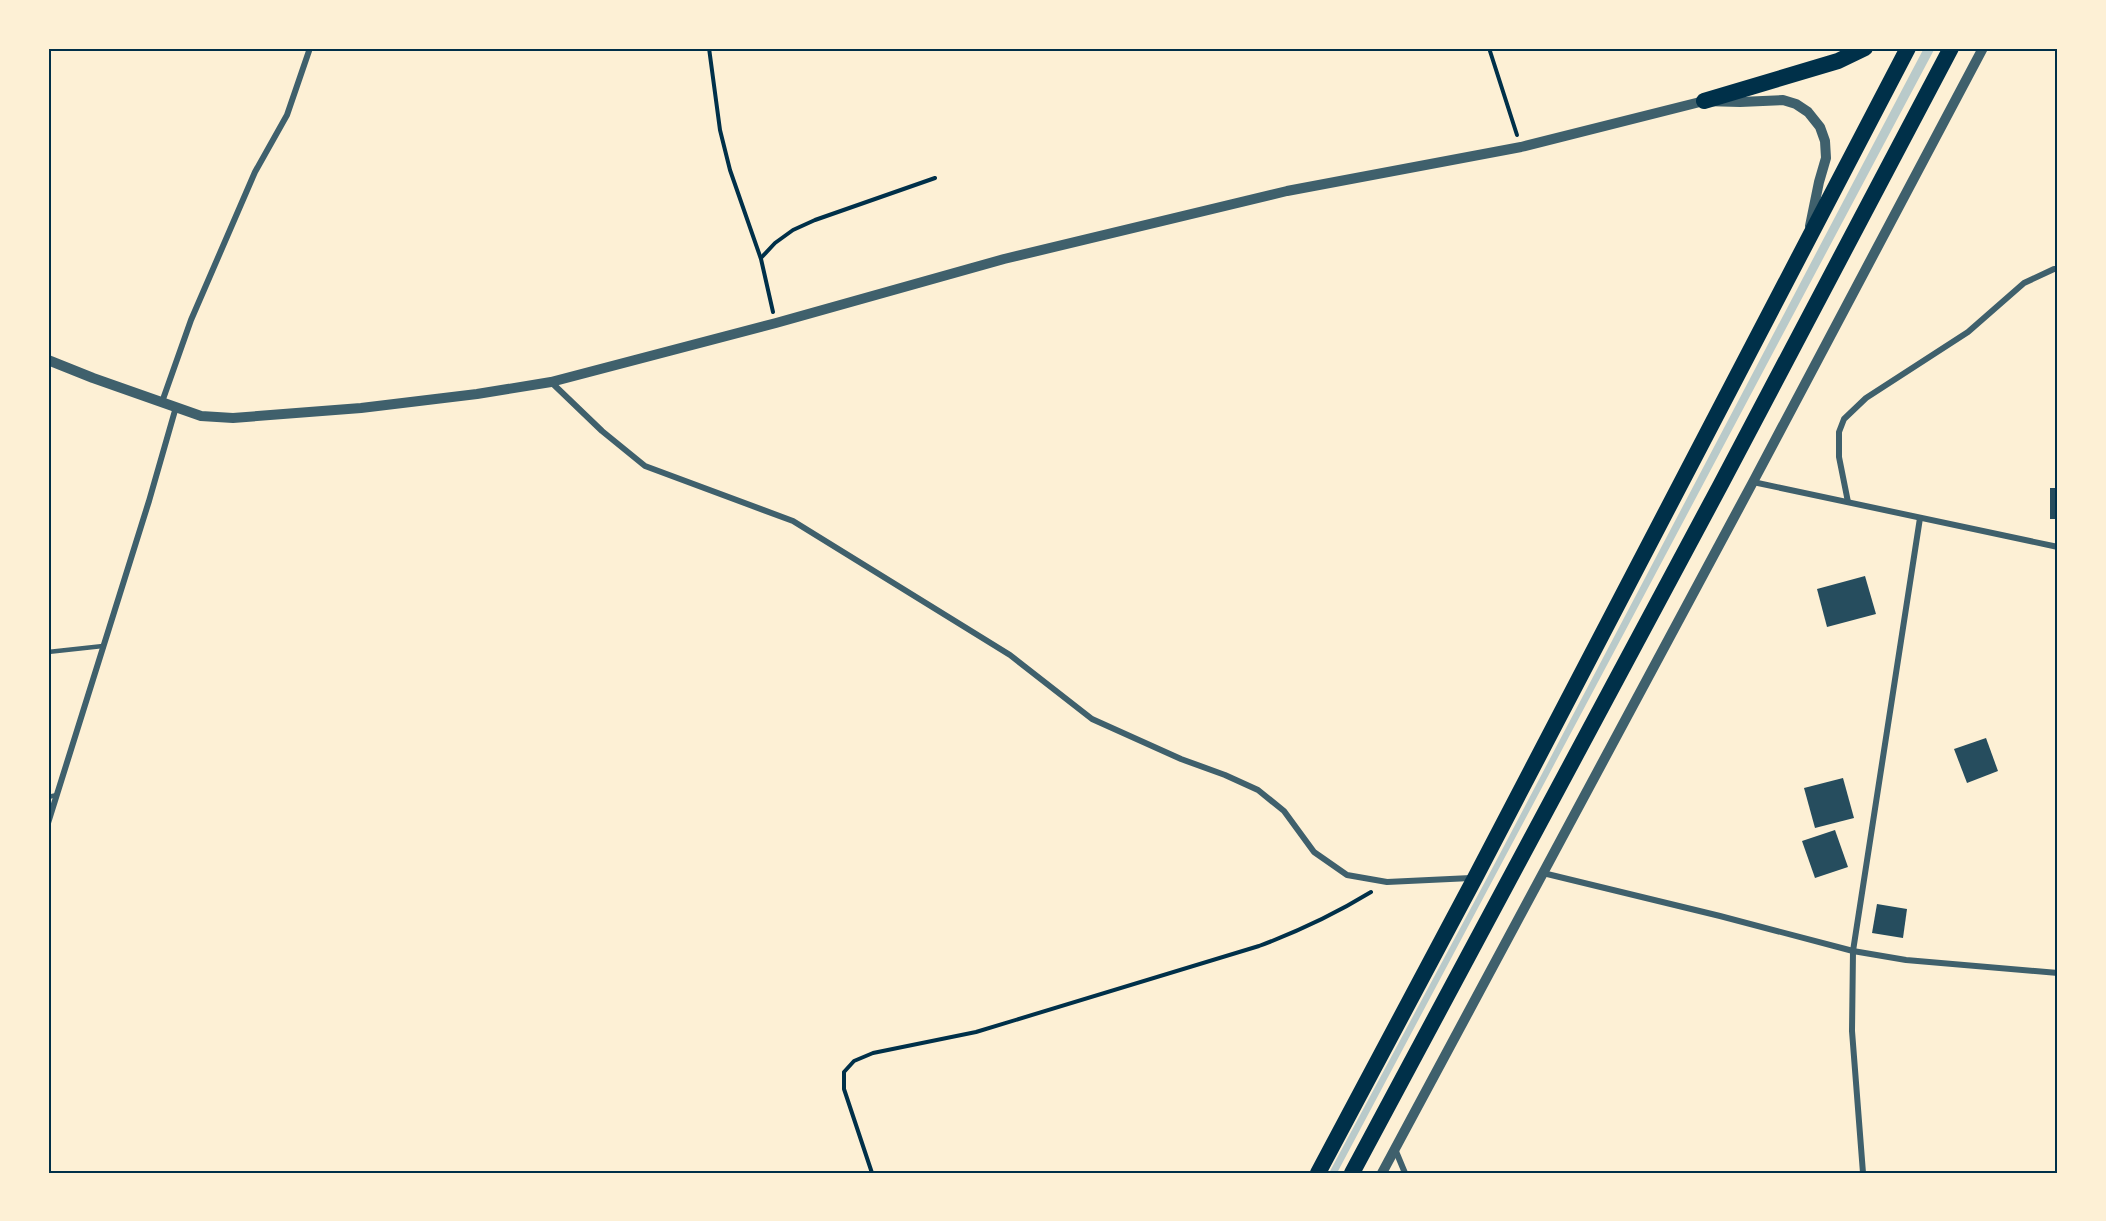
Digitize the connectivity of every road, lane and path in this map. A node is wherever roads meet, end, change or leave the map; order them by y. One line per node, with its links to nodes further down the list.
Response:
1 (310, 48): 17 (street)
2 (709, 48): 12 (path)
3 (1489, 48): 9 (path)
4 (1865, 48): 8 (highway)
5 (1908, 48): 11 (highway)
6 (1951, 48): 36 (highway)
7 (1983, 48): 19 (street)
8 (1704, 101): 9 (street); 11 (street)
9 (1521, 147): 14 (street)
10 (935, 178): 12 (path)
11 (1808, 238): 29 (highway)
12 (760, 259): 14 (path)
13 (2058, 268): 20 (street)
14 (776, 322): 16 (street)
15 (48, 360): 17 (street)
16 (551, 382): 18 (street); 30 (street)
17 (162, 402): 18 (street)
18 (176, 406): 23 (street)
19 (1754, 482): 20 (street); 28 (street)
20 (1848, 502): 21 (street)
21 (1920, 518): 22 (street); 31 (street)
22 (2058, 547)
23 (103, 646): 24 (lane); 25 (street)
24 (48, 652)
25 (57, 795): 26 (lane); 27 (street)
26 (48, 797)
27 (48, 823)
28 (1542, 872): 31 (street); 33 (street)
29 (1475, 878): 30 (street); 35 (highway)
30 (1387, 882): 34 (path)
31 (1853, 951): 32 (street); 39 (street)
32 (2058, 973)
33 (1395, 1148): 37 (street); 38 (street)
34 (872, 1173)
35 (1318, 1173)
36 (1352, 1173)
37 (1382, 1173)
38 (1405, 1173)
39 (1863, 1173)

